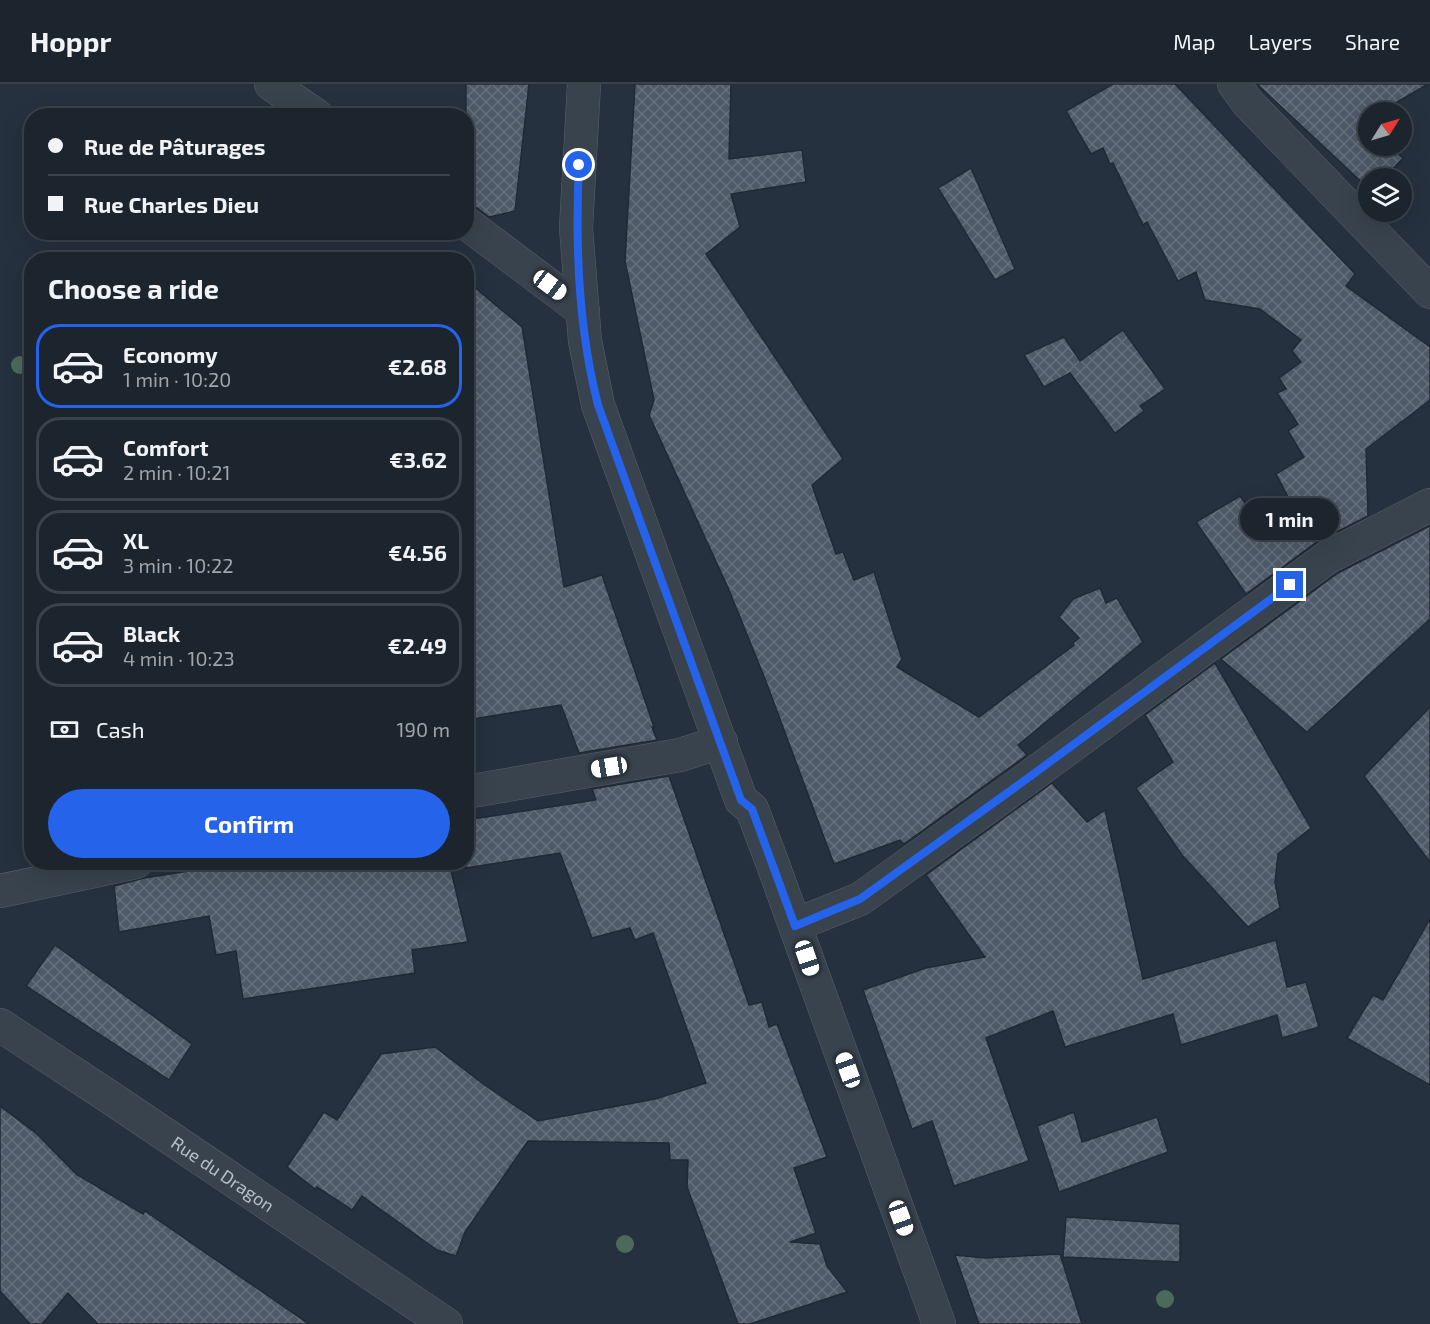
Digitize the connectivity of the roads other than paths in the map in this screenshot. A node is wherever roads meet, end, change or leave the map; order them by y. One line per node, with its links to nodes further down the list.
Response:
1 (271, 84): 4 (street)
2 (584, 84): 7 (street)
3 (1234, 84): 6 (street)
4 (306, 108)
5 (474, 229): 7 (street)
6 (1430, 292)
7 (583, 311): 9 (street)
8 (1430, 505): 13 (street)
9 (721, 742): 10 (street); 13 (street)
10 (474, 791)
11 (98, 870): 12 (street)
12 (0, 891)
13 (795, 926): 16 (street)
14 (0, 1025): 15 (street, Rue du Dragon)
15 (446, 1324)
16 (939, 1324)

